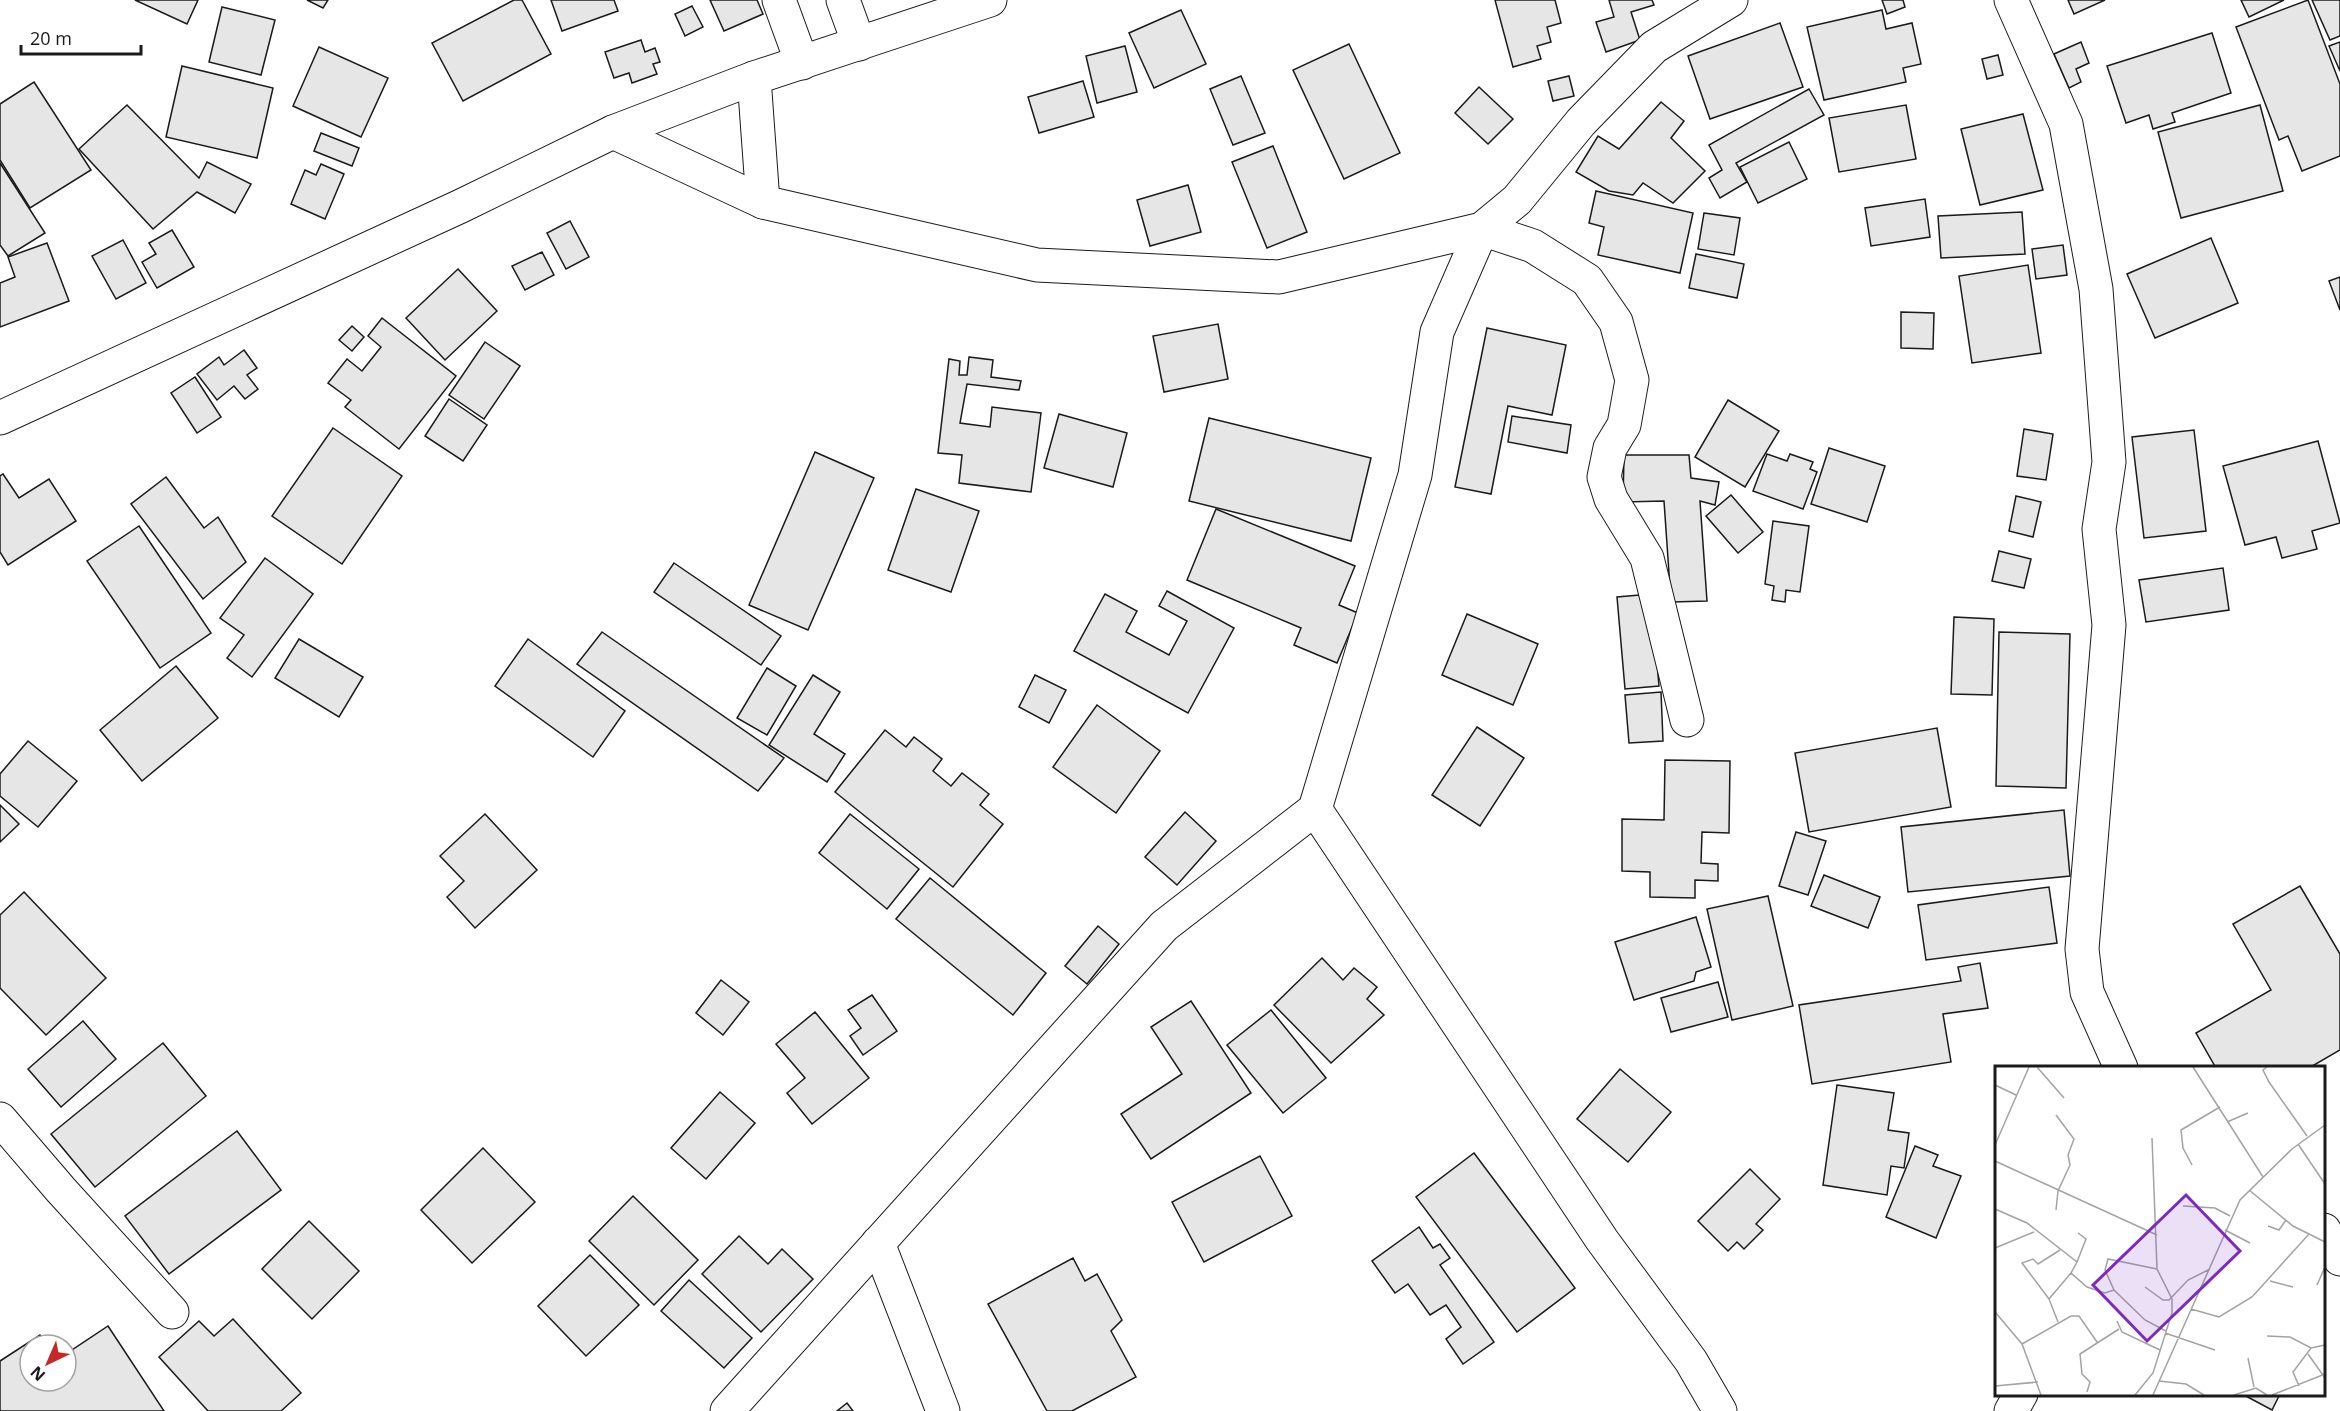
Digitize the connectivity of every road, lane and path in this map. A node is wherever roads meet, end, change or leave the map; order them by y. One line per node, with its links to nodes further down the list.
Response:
1 (779, 0): 7 (street)
2 (843, 0): 6 (street)
3 (990, 0): 6 (street)
4 (1731, 0): 11 (street)
5 (2011, 0): 15 (street)
6 (859, 44): 7 (street)
7 (802, 63): 8 (street)
8 (754, 78): 9 (street); 10 (street)
9 (613, 132): 10 (street); 12 (street)
10 (763, 202): 11 (street)
11 (1482, 229): 13 (street); 14 (street)
12 (0, 418)
13 (1687, 720)
14 (1315, 809): 18 (street); 24 (street)
15 (2120, 1066)
16 (0, 1119): 20 (street)
17 (2325, 1232): 19 (street)
18 (878, 1243): 22 (street); 23 (street)
19 (2340, 1259)
20 (172, 1312)
21 (2020, 1396): 25 (street)
22 (727, 1411)
23 (943, 1411)
24 (1720, 1411)
25 (2010, 1411)

